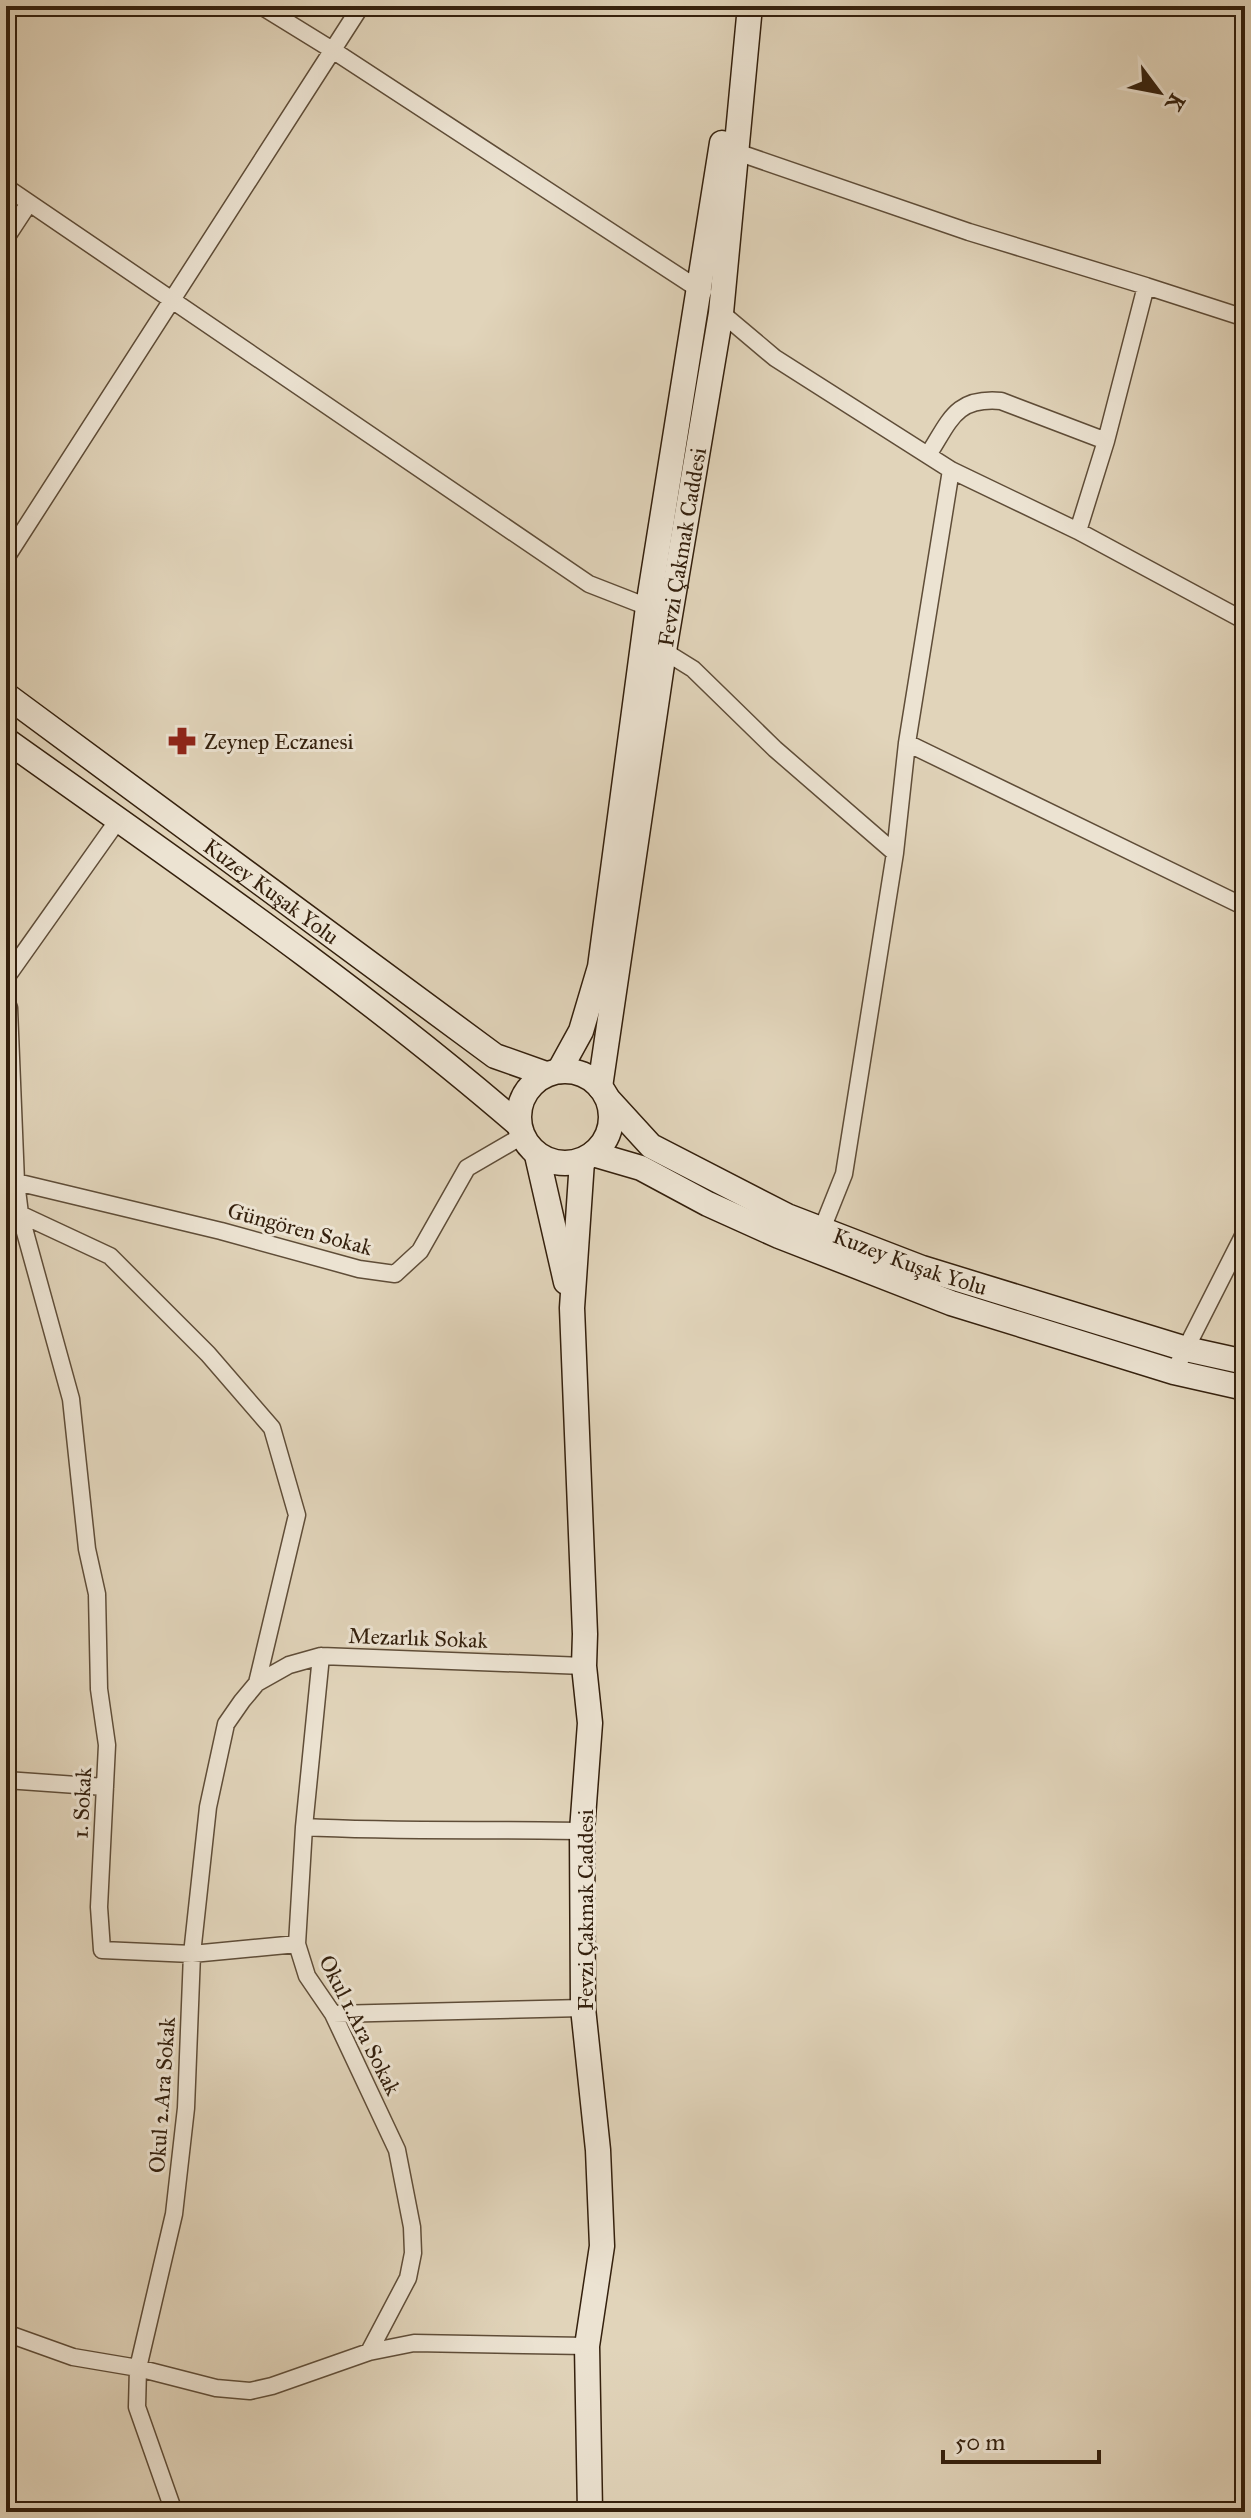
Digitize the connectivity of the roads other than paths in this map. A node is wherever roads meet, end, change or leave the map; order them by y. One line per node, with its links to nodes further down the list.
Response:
1 (261, 6): 5 (street)
2 (361, 6): 5 (street)
3 (738, 6): 6 (street)
4 (750, 6): 6 (street, Fevzi Çakmak Caddesi)
5 (334, 51): 11 (street); 12 (street)
6 (729, 150): 10 (street); 11 (street); 13 (street, Fevzi Çakmak Caddesi)
7 (6, 187): 8 (street)
8 (29, 203): 9 (street); 12 (street)
9 (6, 238)
10 (1146, 286): 14 (street); 15 (street)
11 (699, 288): 13 (street); 20 (street)
12 (170, 301): 19 (street); 20 (street)
13 (721, 313): 16 (street); 22 (street, Fevzi Çakmak Caddesi)
14 (1245, 318)
15 (1106, 441): 16 (street); 18 (street)
16 (928, 455): 17 (street)
17 (951, 470): 18 (street); 25 (street)
18 (1078, 531): 21 (street)
19 (6, 558)
20 (648, 607): 31 (street)
21 (1245, 621)
22 (664, 651): 27 (street); 32 (street, Fevzi Çakmak Caddesi)
23 (6, 695): 31 (street, Kuzey Kuşak Yolu)
24 (6, 740): 26 (street, Kuzey Kuşak Yolu)
25 (907, 743): 27 (street); 28 (street)
26 (118, 820): 29 (street); 33 (street, Kuzey Kuşak Yolu)
27 (895, 853): 37 (street)
28 (1245, 907)
29 (6, 978)
30 (6, 1000): 35 (street, 1. Sokak)
31 (552, 1072): 32 (street); 33 (street)
32 (604, 1093): 34 (street); 37 (street, Kuzey Kuşak Yolu)
33 (526, 1139): 34 (street); 35 (street, Güngören Sokak); 39 (street)
34 (588, 1158): 39 (street); 42 (street, Kuzey Kuşak Yolu)
35 (11, 1181): 36 (street, 1. Sokak)
36 (20, 1214): 46 (street); 48 (street, 1. Sokak)
37 (822, 1229): 40 (street, Kuzey Kuşak Yolu)
38 (1245, 1232): 40 (street)
39 (572, 1308): 45 (street, Fevzi Çakmak Caddesi)
40 (1186, 1349): 41 (street, Kuzey Kuşak Yolu); 42 (street)
41 (1245, 1362)
42 (1174, 1372): 43 (street, Kuzey Kuşak Yolu)
43 (1245, 1388)
44 (321, 1656): 45 (street, Mezarlık Sokak); 46 (street, Mezarlık Sokak); 49 (street, Okul 1.Ara Sokak)
45 (584, 1666): 50 (street, Fevzi Çakmak Caddesi)
46 (257, 1683): 52 (street, Okul 2.Ara Sokak)
47 (6, 1780): 48 (street)
48 (105, 1787): 52 (street, 1. Sokak)
49 (304, 1827): 50 (street); 51 (street, Okul 1.Ara Sokak)
50 (582, 1831): 53 (street, Fevzi Çakmak Caddesi)
51 (297, 1944): 52 (street); 54 (street, Okul 1.Ara Sokak)
52 (192, 1954): 58 (street, Okul 2.Ara Sokak)
53 (583, 2008): 54 (street); 56 (street, Fevzi Çakmak Caddesi)
54 (333, 2014): 57 (street, Okul 1.Ara Sokak)
55 (6, 2333): 58 (street)
56 (587, 2346): 57 (street); 60 (street, Fevzi Çakmak Caddesi)
57 (369, 2352): 58 (street)
58 (138, 2368): 59 (street, Okul 2.Ara Sokak)
59 (174, 2512)
60 (590, 2512)

